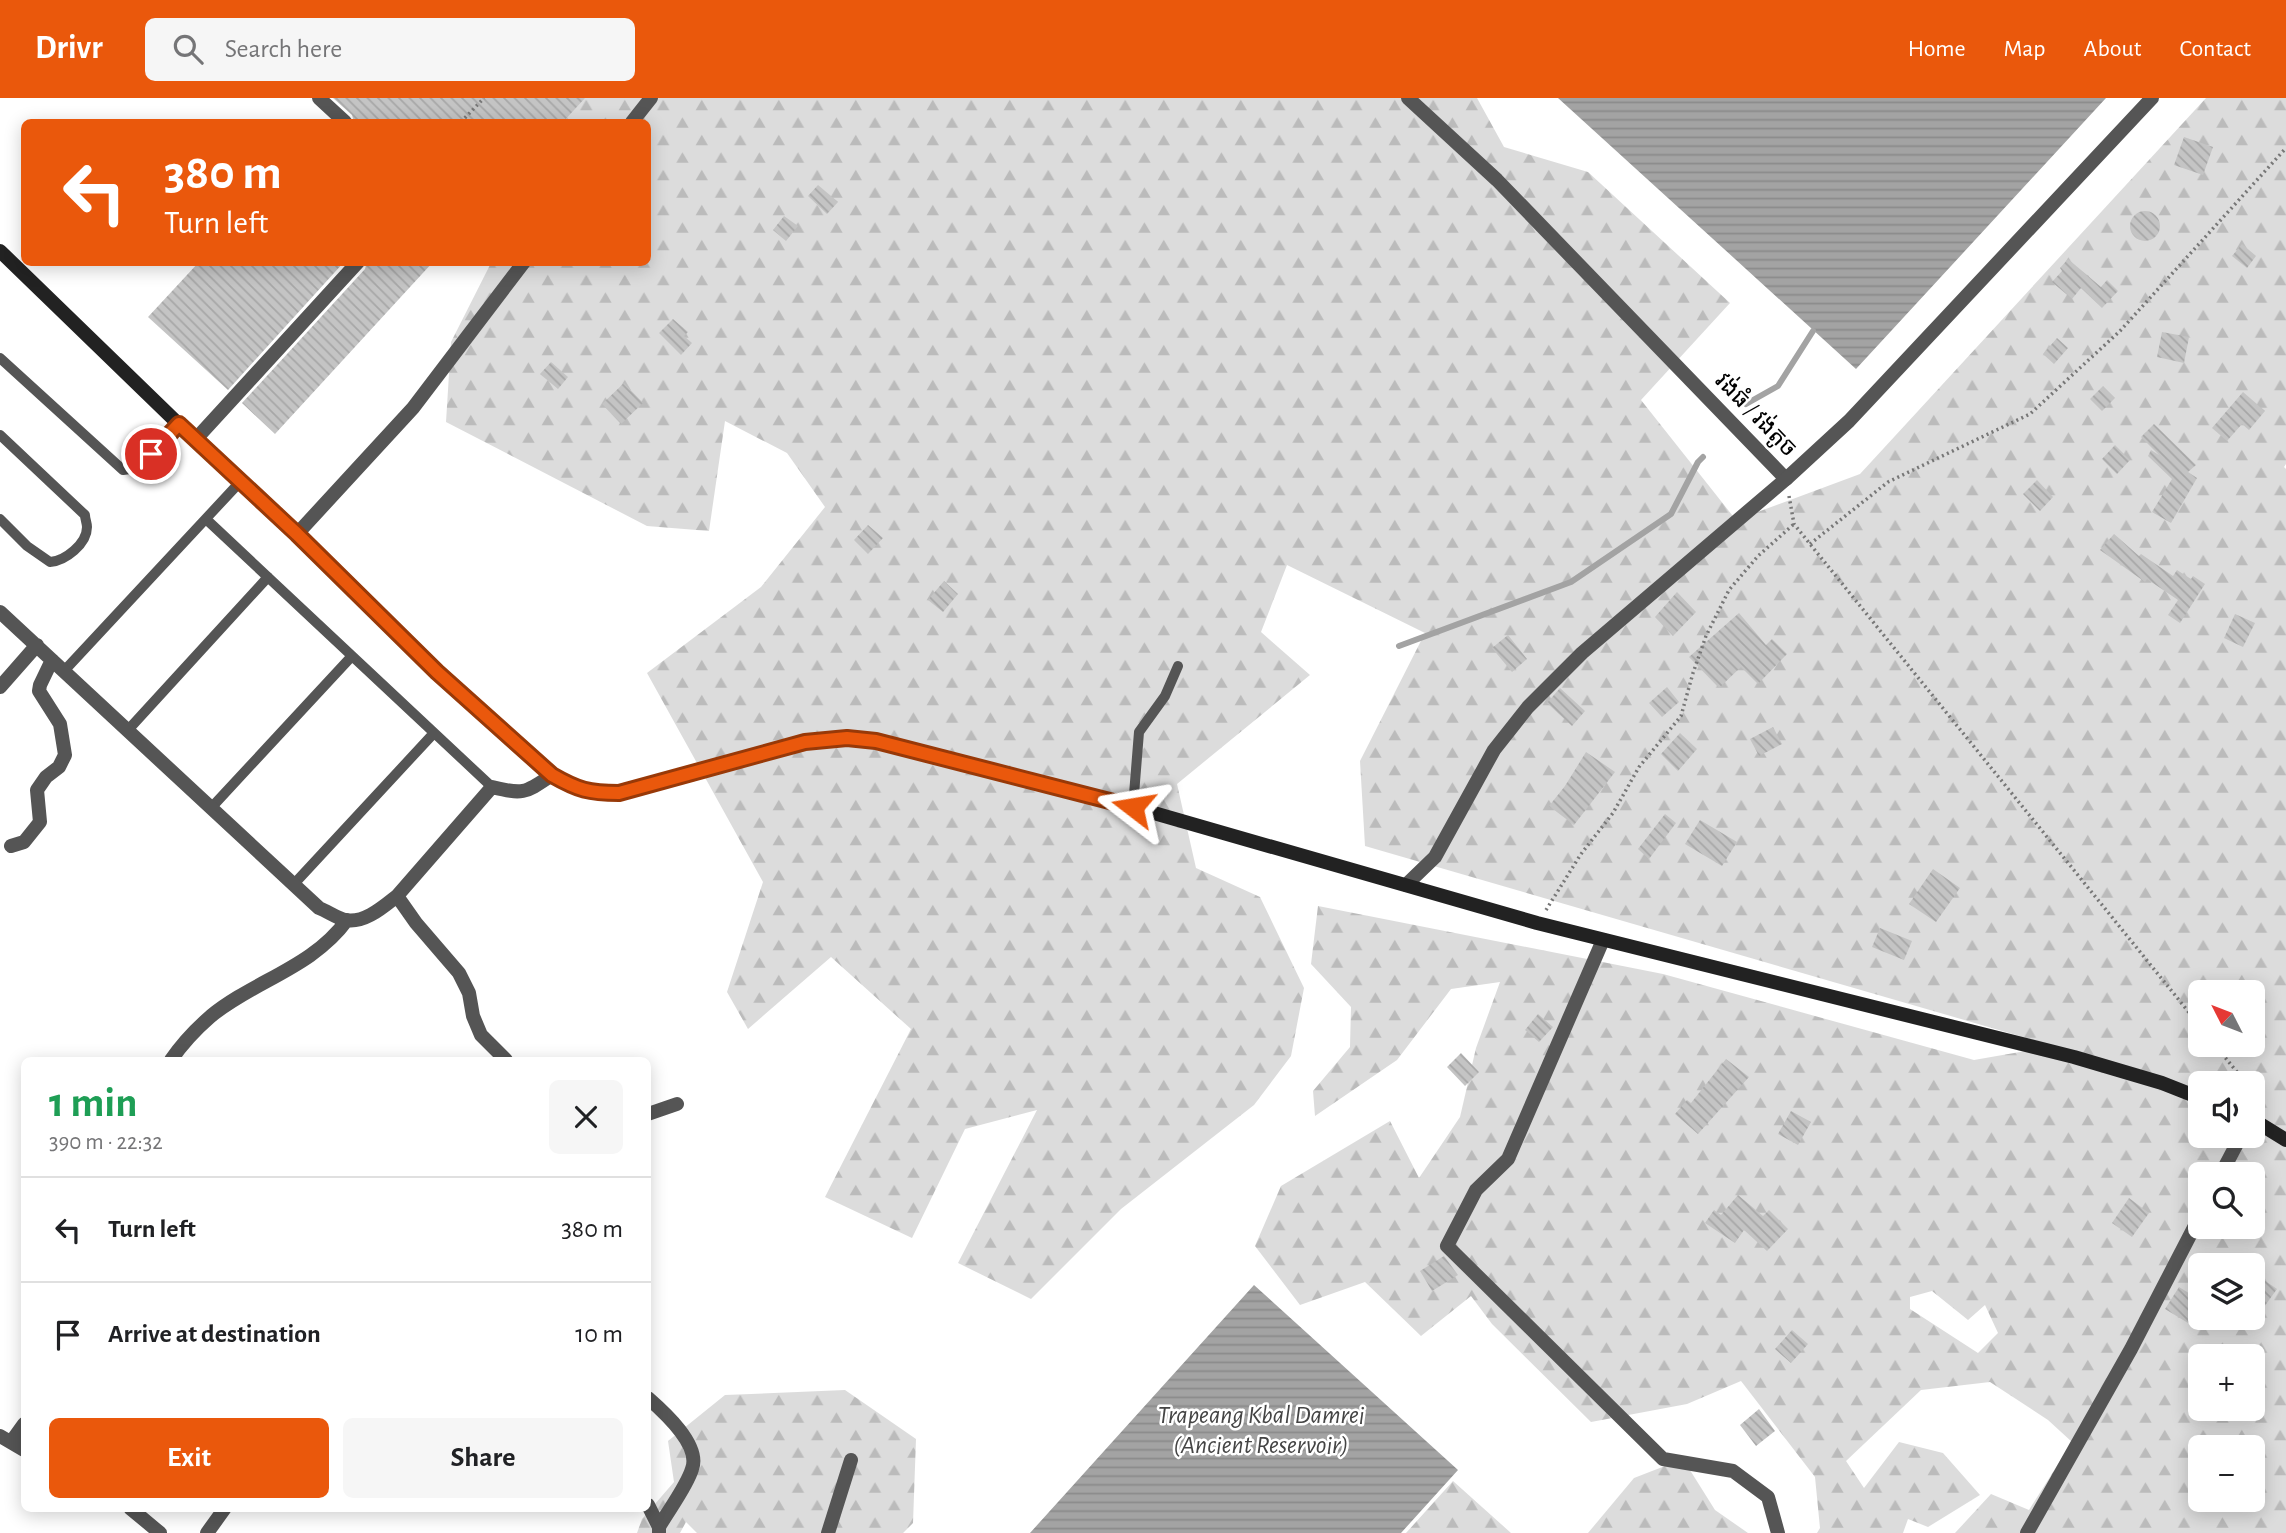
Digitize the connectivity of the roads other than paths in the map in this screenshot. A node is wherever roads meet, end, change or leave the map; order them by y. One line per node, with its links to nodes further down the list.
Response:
1 (318, 98): 5 (street)
2 (651, 98): 6 (street)
3 (1408, 98): 14 (street, វង់ធំ / វង់តូច)
4 (2152, 98): 14 (street, វង់ធំ / វង់តូច)
5 (342, 119)
6 (634, 119)
7 (0, 251): 11 (main road)
8 (354, 266): 13 (street)
9 (521, 266): 18 (street)
10 (0, 358): 11 (lane)
11 (179, 424): 13 (main road)
12 (0, 435): 16 (lane)
13 (195, 440): 15 (main road)
14 (1786, 479): 35 (street)
15 (240, 482): 17 (lane); 18 (main road)
16 (0, 519)
17 (207, 520): 19 (lane); 25 (lane)
18 (297, 534): 29 (main road)
19 (268, 578): 22 (lane); 27 (lane)
20 (0, 611): 21 (street)
21 (37, 645): 23 (street); 26 (street)
22 (352, 656): 28 (lane); 32 (lane)
23 (52, 660): 25 (street); 33 (street)
24 (1178, 666): 31 (lane)
25 (64, 671): 27 (street)
26 (0, 687)
27 (128, 730): 32 (street)
28 (434, 733): 30 (lane); 34 (lane)
29 (552, 775): 30 (street); 31 (main road)
30 (492, 787): 36 (street)
31 (1133, 807): 35 (main road)
32 (211, 808): 34 (street)
33 (11, 846)
34 (294, 884): 37 (street)
35 (1406, 885): 38 (main road)
36 (397, 896): 37 (street); 40 (street)
37 (347, 920): 39 (street)
38 (1603, 940): 41 (main road); 59 (street)
39 (173, 1057)
40 (503, 1057)
41 (2188, 1093)
42 (677, 1104): 43 (street)
43 (651, 1113)
44 (2265, 1127): 45 (main road)
45 (2286, 1140)
46 (2188, 1239): 60 (street)
47 (651, 1401): 55 (street)
48 (21, 1426): 49 (street)
49 (6, 1439): 50 (street)
50 (21, 1448)
51 (850, 1460): 58 (street)
52 (136, 1512): 56 (street)
53 (222, 1512): 57 (street)
54 (651, 1512): 55 (street)
55 (659, 1530)
56 (160, 1533)
57 (207, 1533)
58 (828, 1533)
59 (1778, 1533)
60 (2027, 1533)

